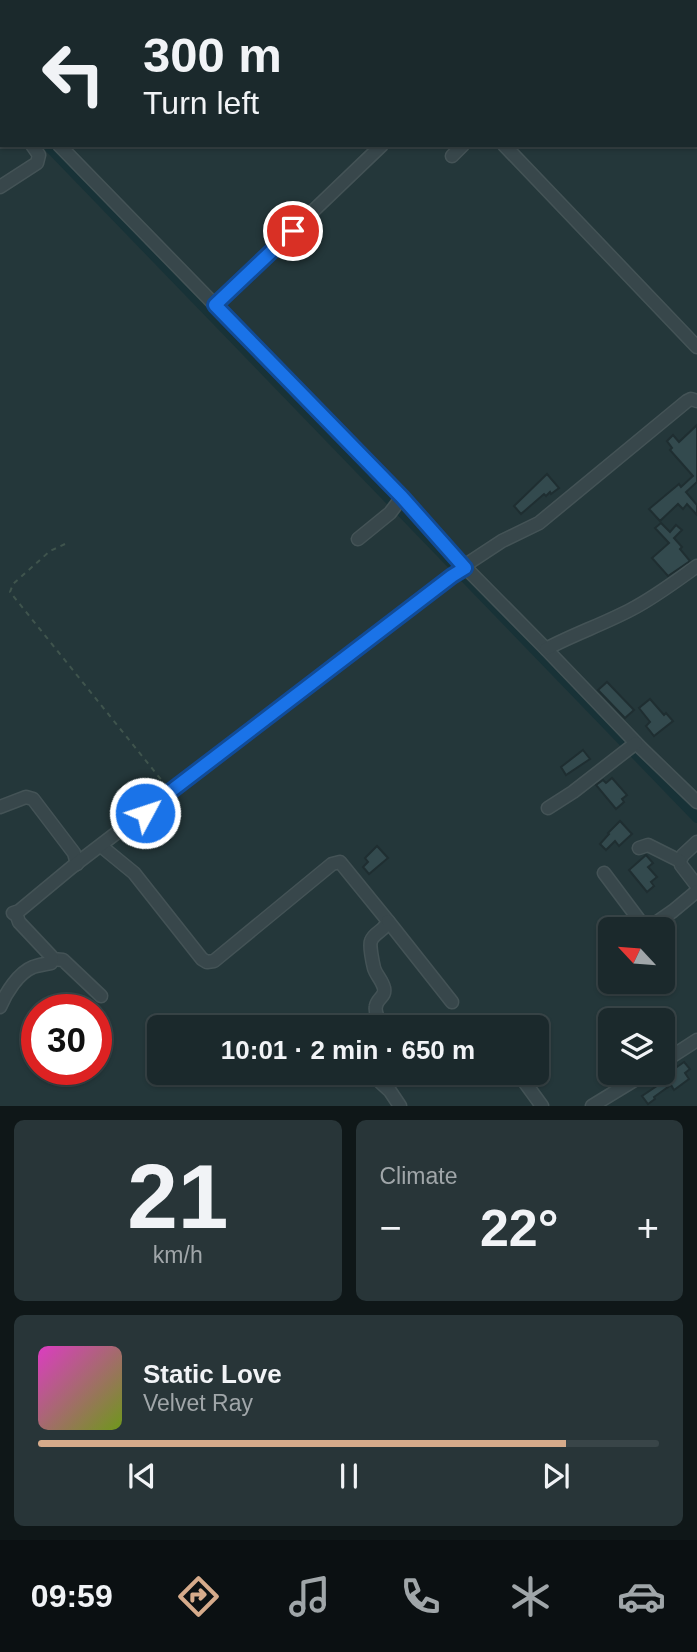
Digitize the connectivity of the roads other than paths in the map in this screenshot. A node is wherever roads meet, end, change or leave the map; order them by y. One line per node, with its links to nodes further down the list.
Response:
1 (33, 147): 7 (street)
2 (61, 147): 8 (street)
3 (380, 147): 8 (street)
4 (461, 147): 6 (street)
5 (506, 147): 9 (street)
6 (452, 156)
7 (0, 187)
8 (215, 305): 11 (street)
9 (697, 347)
10 (697, 401): 14 (street)
11 (398, 503): 12 (street); 14 (street)
12 (358, 538)
13 (697, 566): 15 (street)
14 (464, 567): 15 (street); 21 (street)
15 (546, 649): 16 (street)
16 (631, 747): 17 (street); 19 (street)
17 (697, 802)
18 (0, 807): 24 (street)
19 (548, 808)
20 (697, 842): 23 (street)
21 (101, 846): 24 (street); 28 (street)
22 (639, 848): 23 (street)
23 (680, 861): 26 (street)
24 (77, 864): 27 (street)
25 (604, 873): 26 (street)
26 (697, 888)
27 (6, 914): 29 (street)
28 (388, 921): 31 (street); 33 (street)
29 (52, 959): 30 (street); 32 (street)
30 (99, 994)
31 (452, 1002)
32 (0, 1007)
33 (378, 1015)
34 (697, 1040): 35 (street)
35 (675, 1054)
36 (383, 1085): 39 (street)
37 (527, 1085): 40 (street)
38 (626, 1085): 41 (street)
39 (400, 1106)
40 (542, 1106)
41 (592, 1106)

